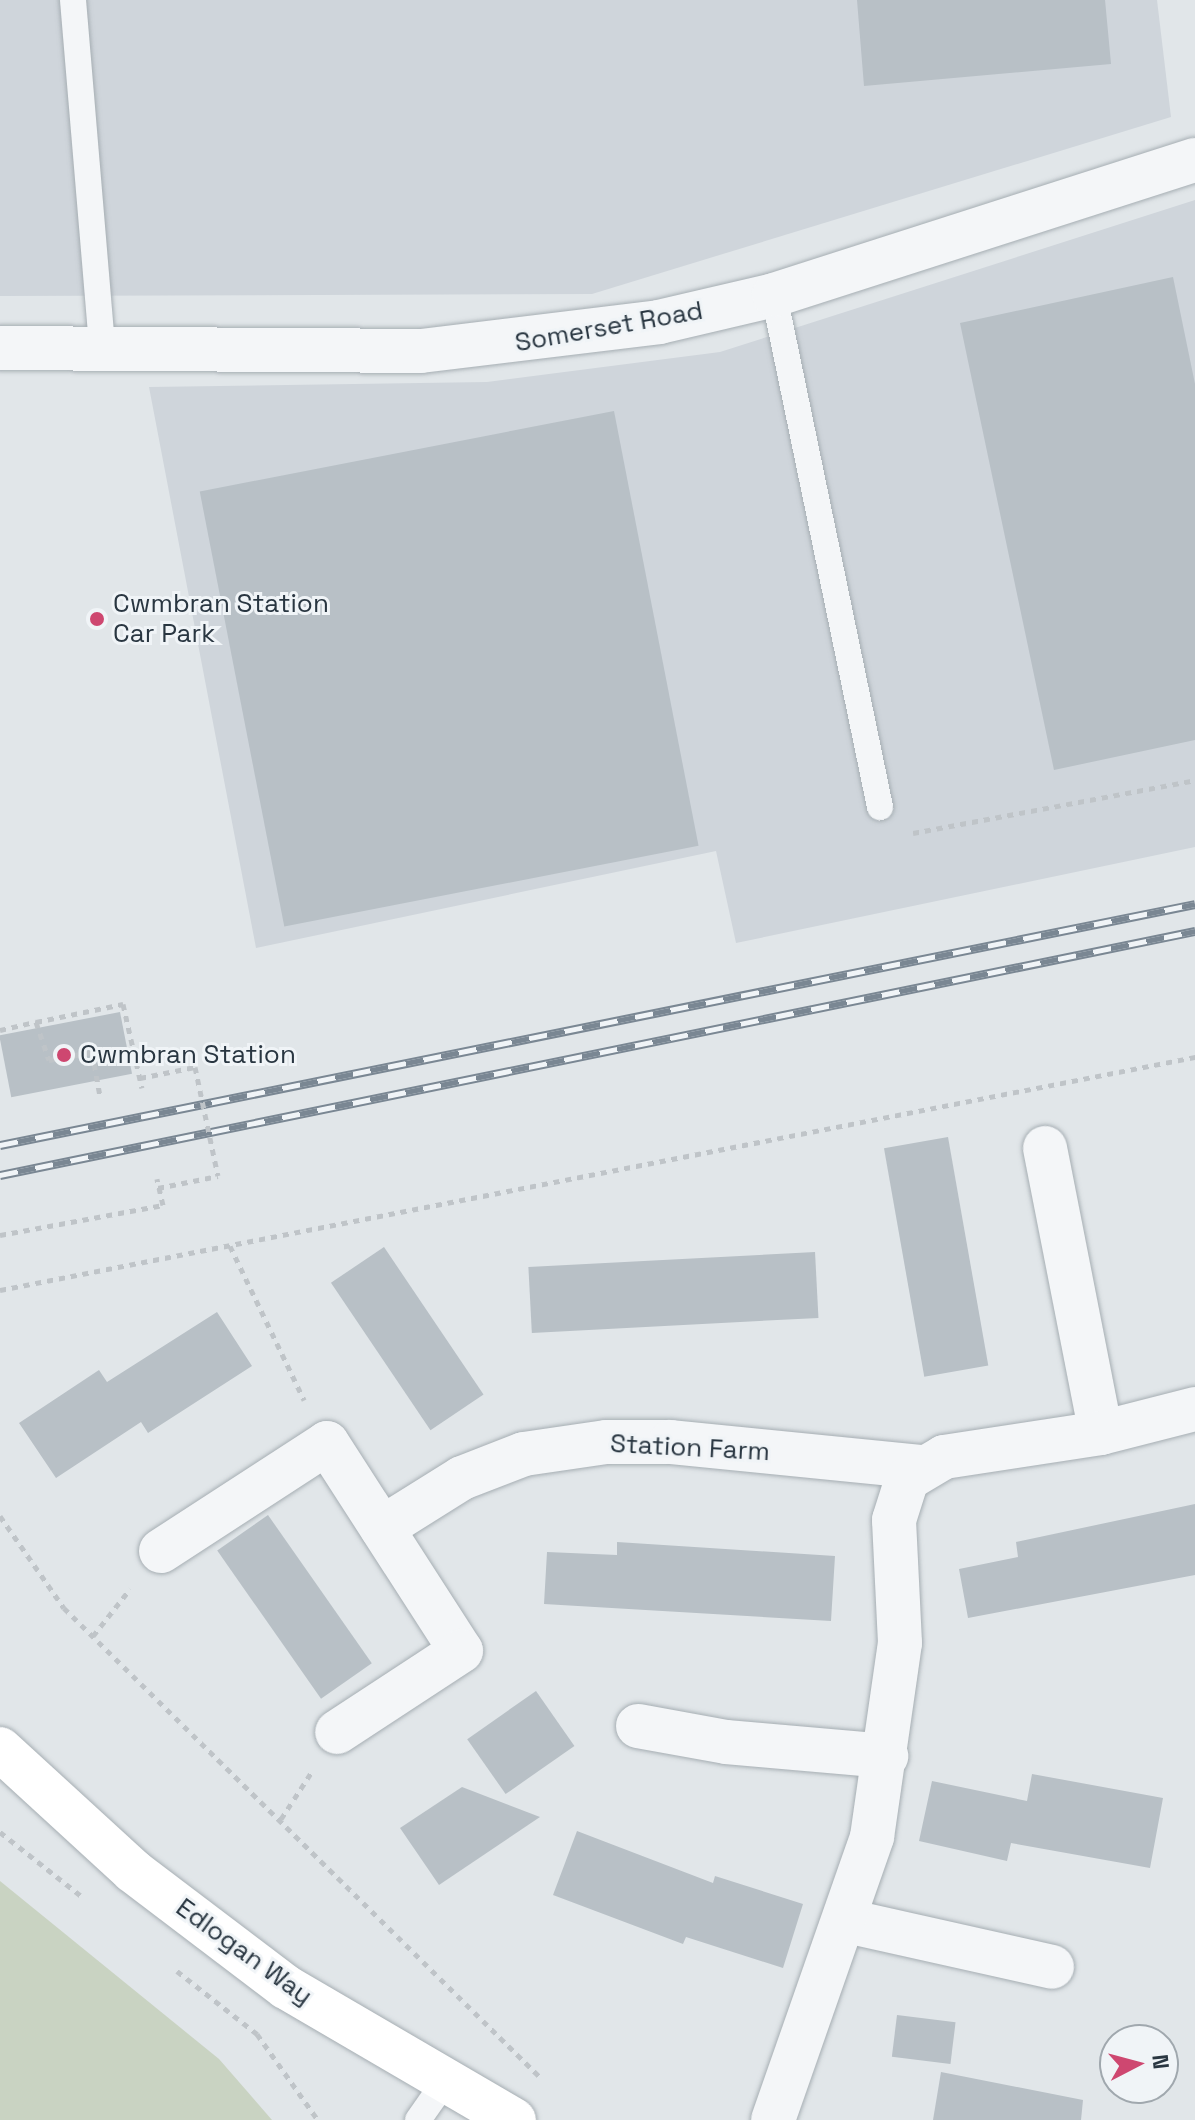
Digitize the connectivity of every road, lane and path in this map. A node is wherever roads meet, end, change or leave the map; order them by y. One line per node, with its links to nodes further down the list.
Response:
1 (73, 0): 5 (lane)
2 (1195, 160): 3 (street, Somerset Road)
3 (774, 295): 5 (street, Somerset Road); 7 (lane)
4 (0, 348): 5 (street, Somerset Road)
5 (102, 349)
6 (1195, 780): 7 (path)
7 (880, 807)
8 (36, 1022): 9 (path); 11 (path); 13 (path)
9 (0, 1030)
10 (1195, 1057): 18 (path)
11 (140, 1078): 12 (path); 16 (path, bridge)
12 (142, 1088)
13 (100, 1096)
14 (1045, 1148): 21 (street)
15 (157, 1179): 16 (path)
16 (158, 1188): 17 (path)
17 (0, 1235)
18 (230, 1246): 19 (path); 22 (path)
19 (0, 1290)
20 (1195, 1409): 21 (street, Station Farm)
21 (1101, 1433): 23 (street, Station Farm)
22 (327, 1443): 25 (street); 26 (street)
23 (921, 1467): 25 (street, Station Farm); 31 (street)
24 (0, 1516): 27 (path)
25 (382, 1528): 29 (street)
26 (161, 1551): 27 (path)
27 (93, 1636): 38 (path)
28 (638, 1726): 31 (street)
29 (337, 1732)
30 (0, 1749): 37 (street, Edlogan Way)
31 (886, 1756): 34 (street)
32 (0, 1832): 33 (path)
33 (98, 1909)
34 (847, 1921): 36 (street); 42 (street)
35 (171, 1967): 39 (path)
36 (1052, 1967)
37 (446, 2080): 40 (lane); 41 (street, Edlogan Way)
38 (550, 2094)
39 (318, 2120)
40 (418, 2120)
41 (514, 2120)
42 (773, 2120)

